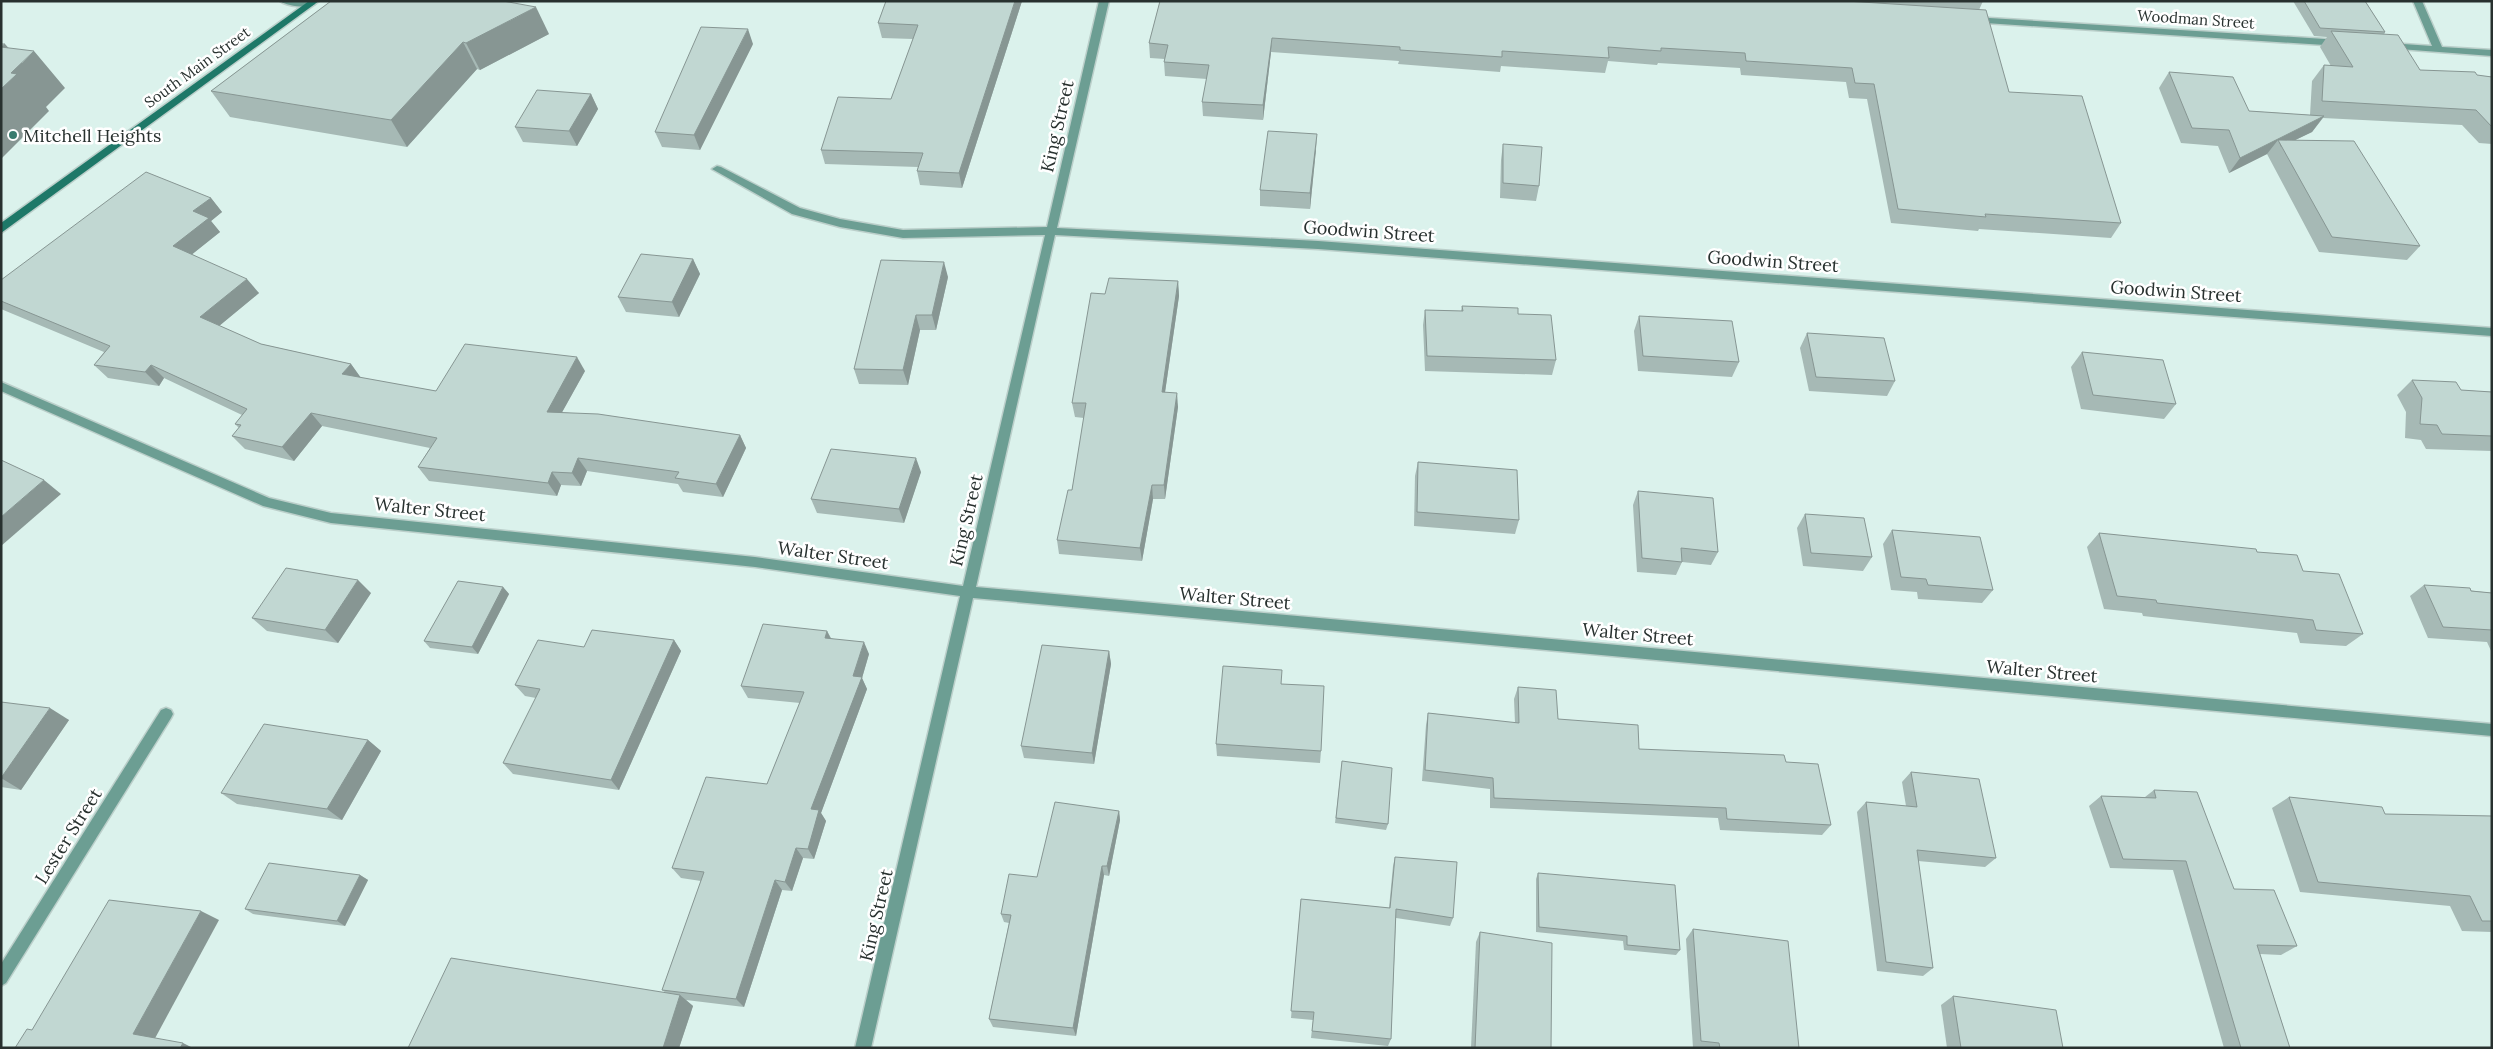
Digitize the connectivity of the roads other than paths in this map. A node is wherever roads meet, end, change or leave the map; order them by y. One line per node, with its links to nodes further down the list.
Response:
1 (284, 1): 4 (street)
2 (1104, 1): 12 (street, King Street)
3 (2417, 1): 8 (street)
4 (312, 3): 11 (main road, South Main Street)
5 (1965, 19): 6 (street, Woodman Street)
6 (2350, 44)
7 (2379, 46): 8 (street)
8 (2439, 50): 9 (street)
9 (2492, 53)
10 (717, 169): 12 (street, Goodwin Street)
11 (1, 229)
12 (1050, 232): 13 (street, Goodwin Street); 15 (street, King Street)
13 (2492, 332)
14 (1, 386): 15 (street, Walter Street)
15 (968, 592): 17 (street, Walter Street); 19 (street, King Street)
16 (166, 714): 18 (street, Lester Street)
17 (2492, 730)
18 (1, 978)
19 (863, 1048)

